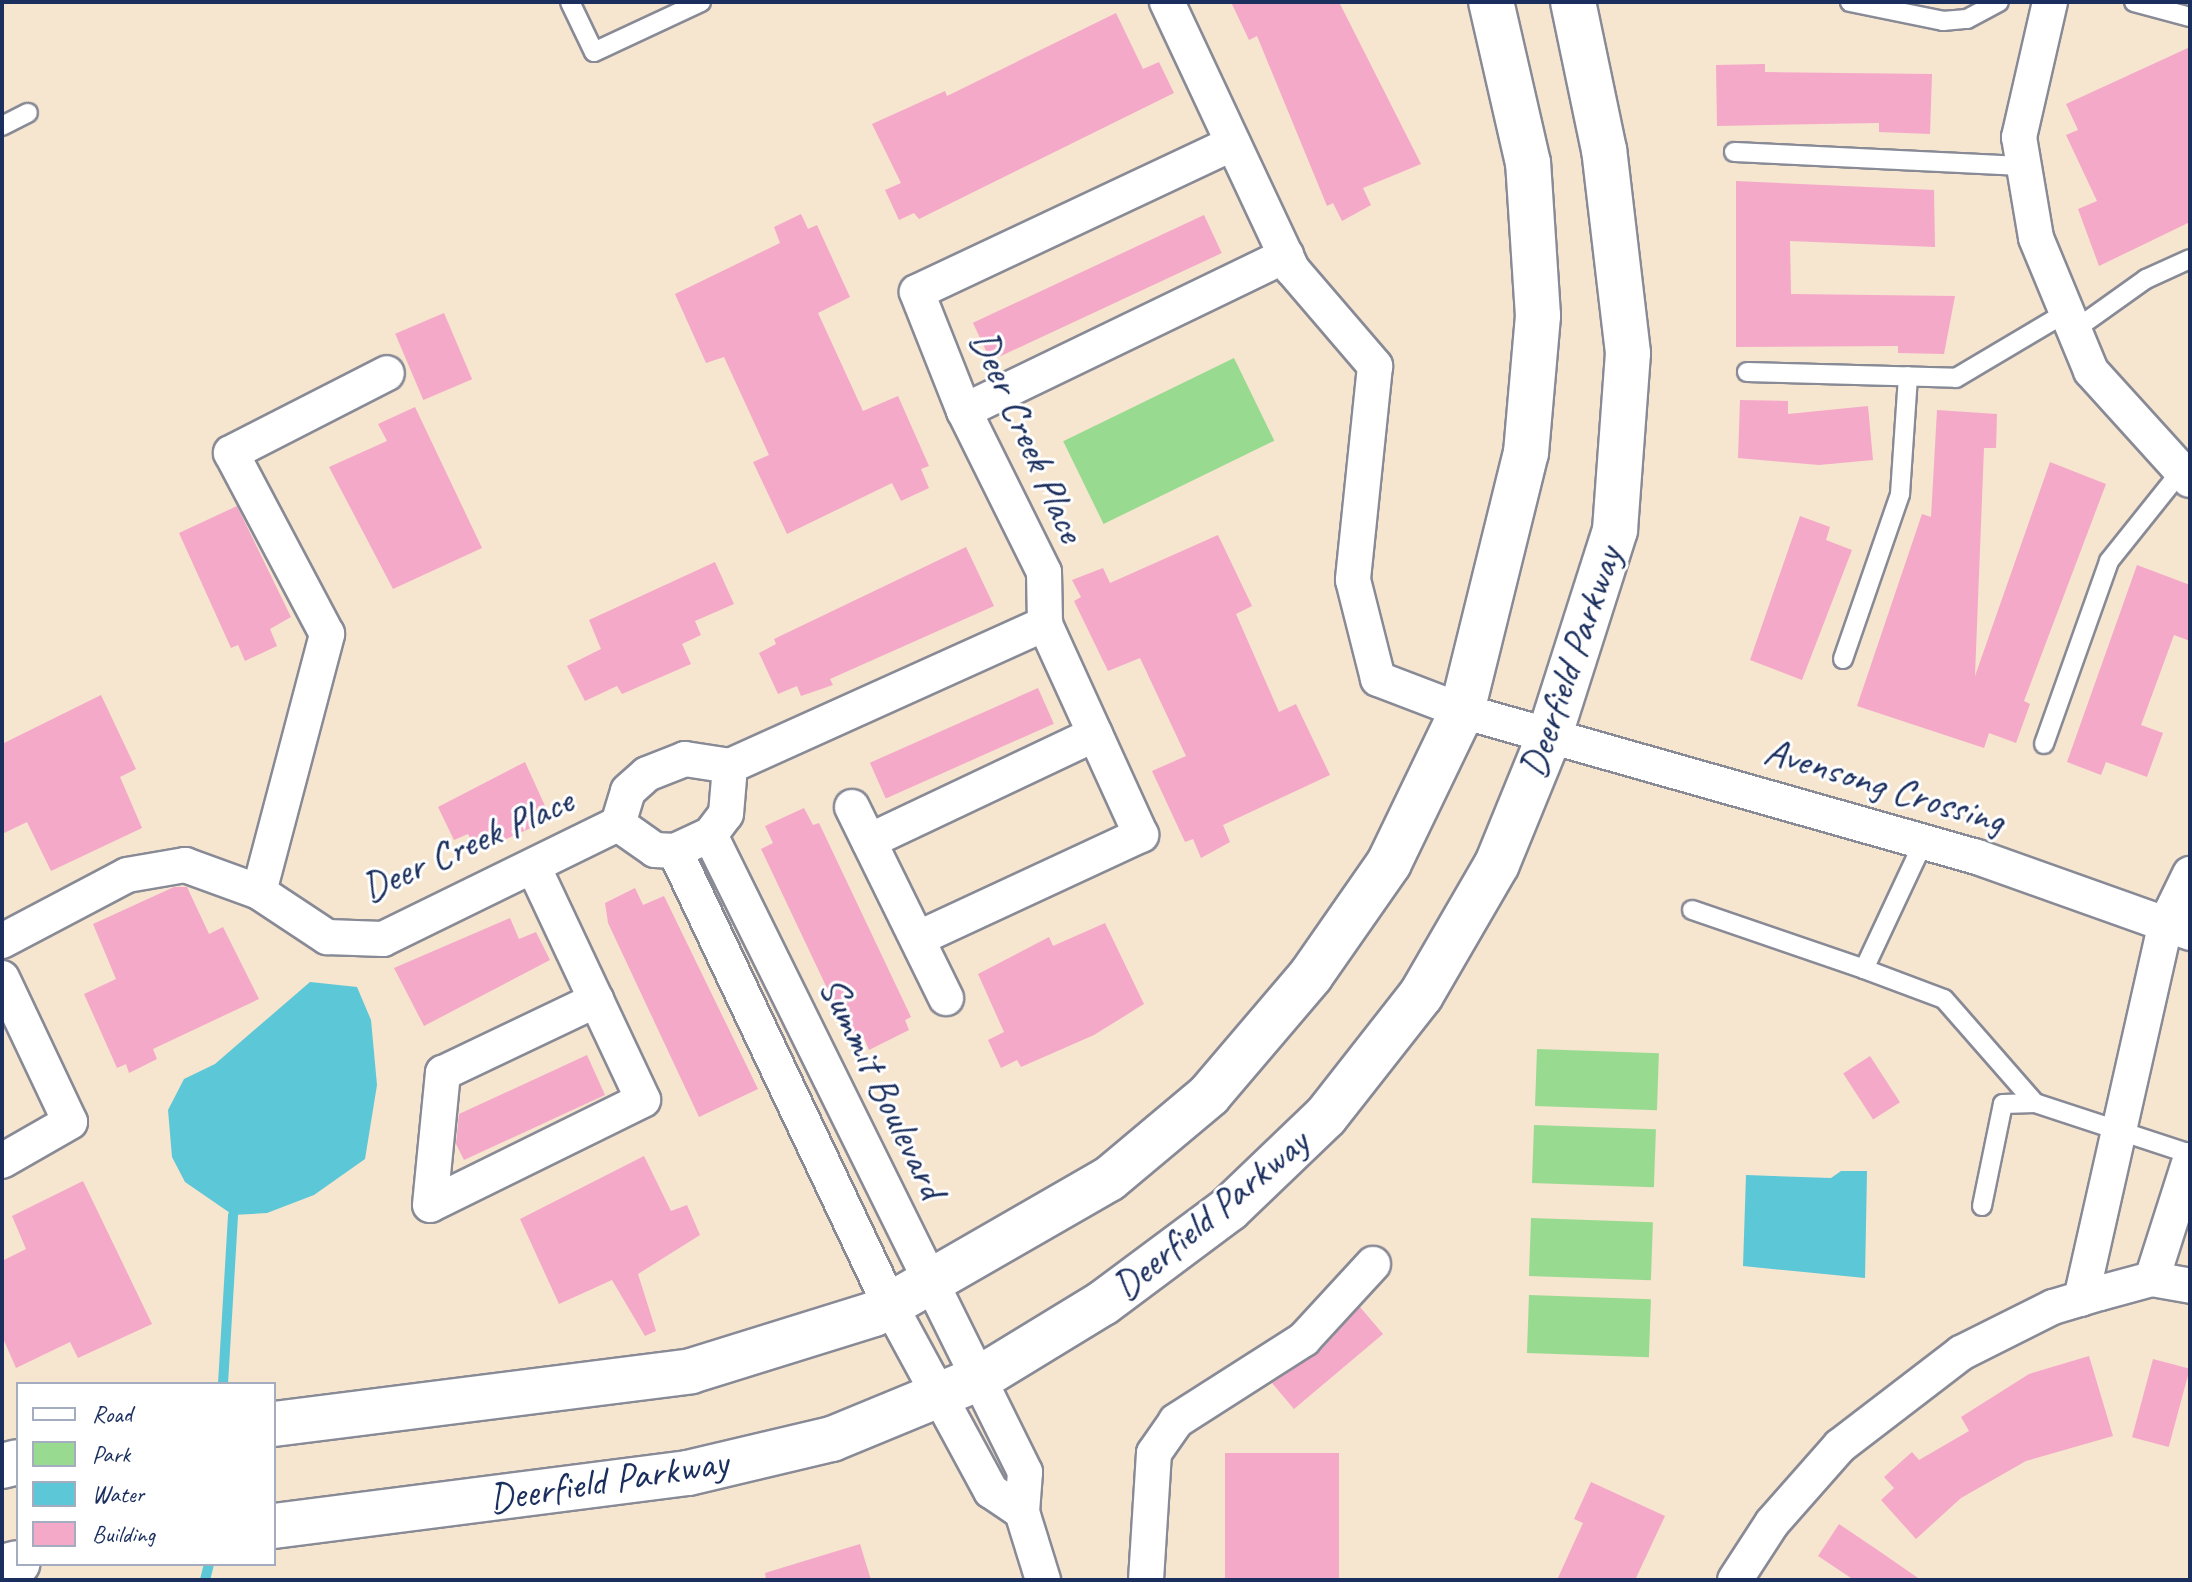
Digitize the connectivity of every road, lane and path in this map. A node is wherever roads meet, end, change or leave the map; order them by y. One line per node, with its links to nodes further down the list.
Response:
1 (570, 2): 2 (lane)
2 (701, 2)
3 (1167, 2): 13 (street)
4 (1491, 2): 26 (main road)
5 (1573, 2): 28 (main road, Deerfield Parkway)
6 (1850, 2): 7 (lane)
7 (1999, 2)
8 (2050, 2): 15 (street)
9 (2134, 2): 10 (lane)
10 (2190, 17)
11 (28, 113): 12 (lane)
12 (2, 126)
13 (1233, 143): 16 (street); 22 (street, Deer Creek Place)
14 (1734, 152): 15 (lane)
15 (2023, 166): 18 (street)
16 (1286, 255): 22 (street); 26 (street)
17 (2190, 259): 18 (lane)
18 (2068, 323): 21 (lane); 23 (street)
19 (1747, 372): 21 (lane)
20 (387, 373): 39 (street)
21 (1908, 376): 25 (lane)
22 (964, 411): 24 (street, Deer Creek Place)
23 (2186, 475): 29 (lane)
24 (1045, 624): 27 (street); 30 (street)
25 (1843, 659)
26 (1462, 711): 28 (street); 55 (main road)
27 (1095, 734): 34 (street); 42 (street)
28 (1550, 734): 35 (street, Avensong Crossing); 59 (main road, Deerfield Parkway)
29 (2044, 744)
30 (730, 766): 32 (street, Deer Creek Place); 33 (street)
31 (852, 807): 34 (street)
32 (618, 824): 36 (street, Deer Creek Place); 37 (street, Deer Creek Place)
33 (710, 835): 36 (street); 55 (street, Summit Boulevard)
34 (869, 841): 42 (street)
35 (1924, 841): 41 (street, Avensong Crossing); 44 (lane)
36 (675, 851): 58 (street)
37 (534, 868): 39 (street, Deer Creek Place); 47 (street)
38 (2190, 874): 41 (street)
39 (259, 892): 43 (street, Deer Creek Place)
40 (1692, 910): 44 (lane)
41 (2177, 929): 49 (street)
42 (919, 938): 46 (street)
43 (2, 941)
44 (1864, 969): 48 (lane)
45 (2, 978): 51 (street)
46 (946, 998)
47 (596, 1000): 47 (street)
48 (2035, 1103): 49 (lane); 52 (lane)
49 (2118, 1130): 50 (lane); 57 (street)
50 (2190, 1157): 54 (street)
51 (2, 1160)
52 (1982, 1206)
53 (1373, 1264): 65 (street)
54 (2152, 1279): 56 (street); 57 (street)
55 (931, 1284): 58 (main road); 59 (street, Summit Boulevard)
56 (2190, 1286)
57 (2081, 1299): 66 (street)
58 (890, 1305): 60 (street); 61 (main road)
59 (980, 1378): 60 (main road, Deerfield Parkway); 62 (street, Summit Boulevard)
60 (938, 1396): 62 (street); 63 (main road, Deerfield Parkway)
61 (276, 1424)
62 (1022, 1512): 64 (street)
63 (276, 1526)
64 (1043, 1580)
65 (1146, 1580)
66 (1735, 1580)

